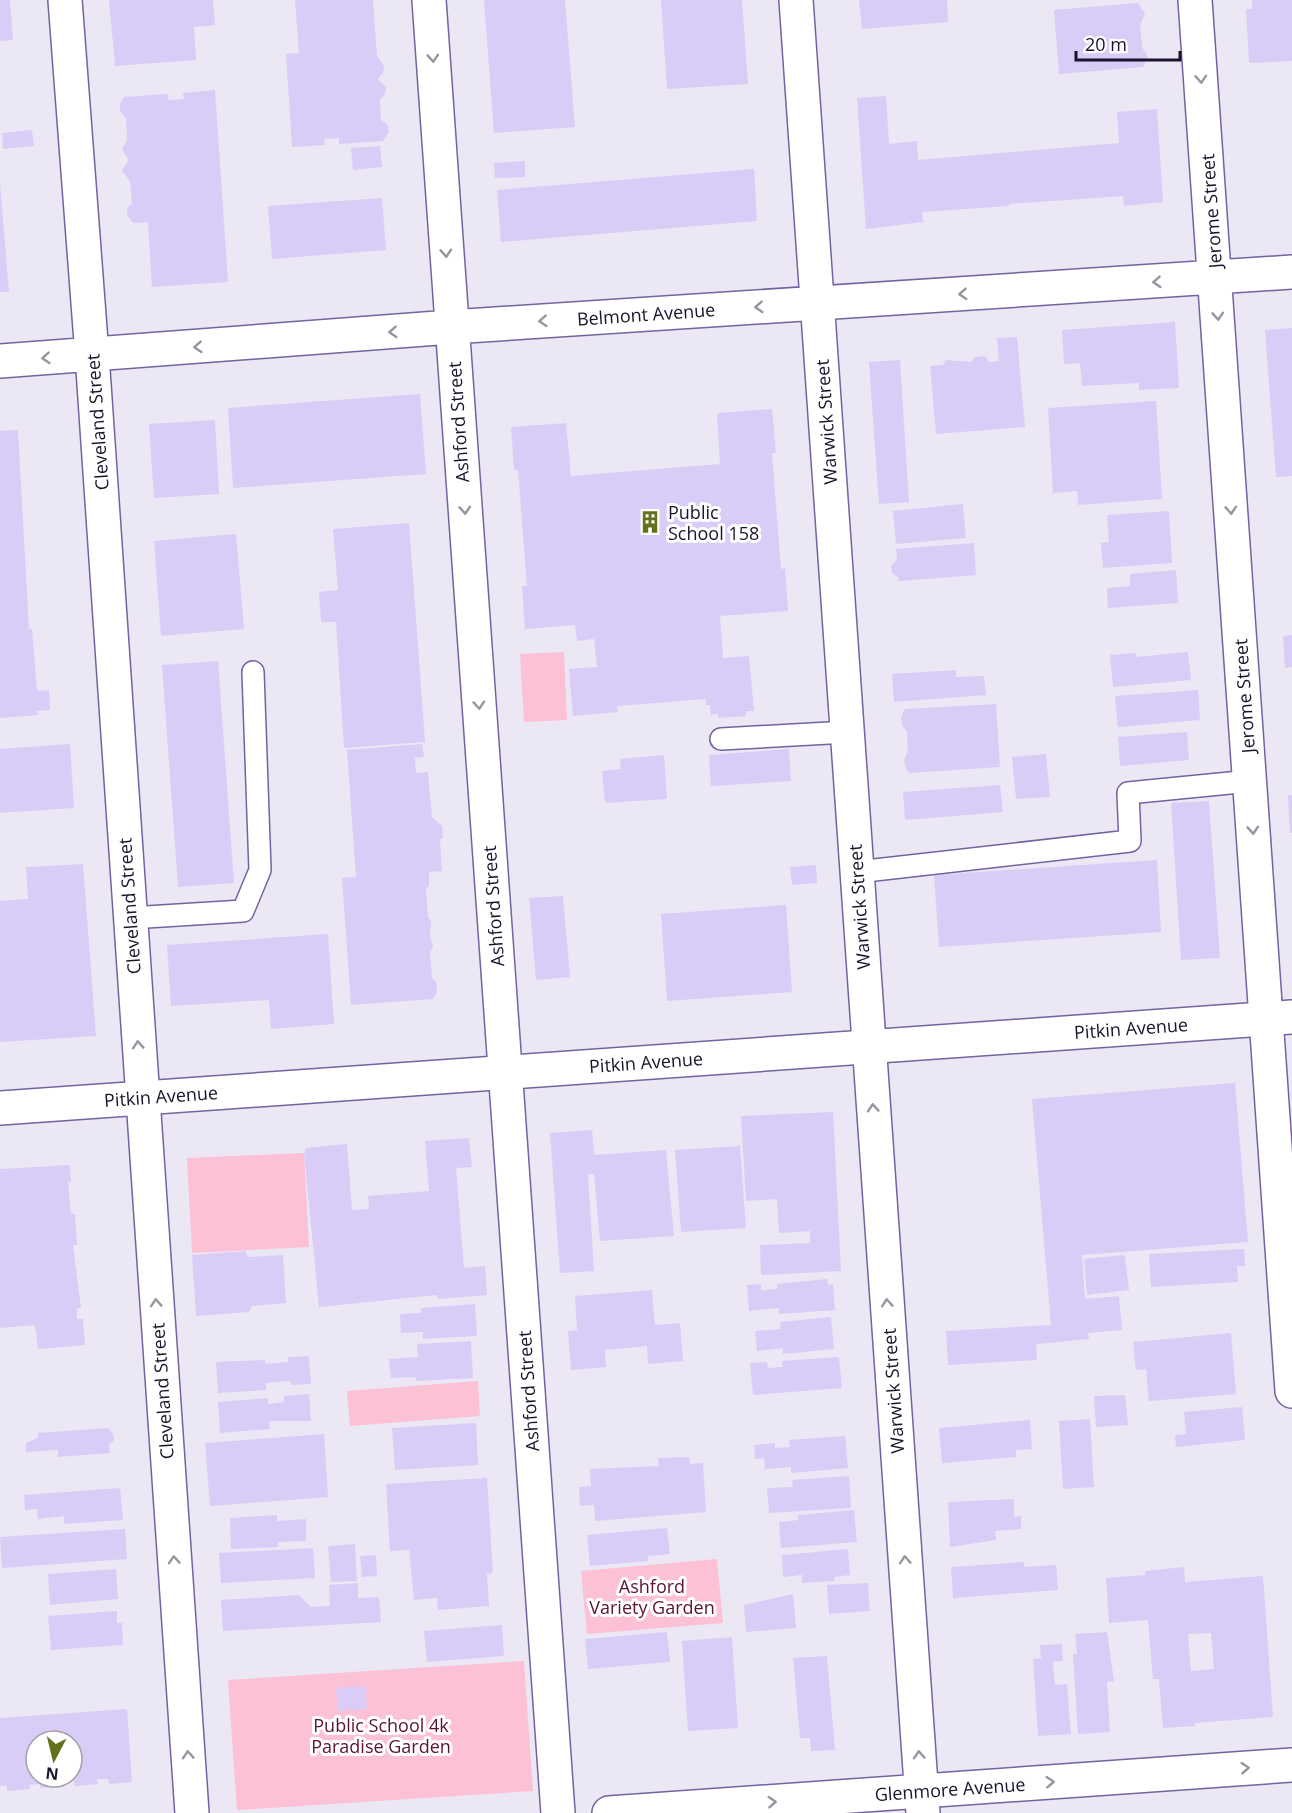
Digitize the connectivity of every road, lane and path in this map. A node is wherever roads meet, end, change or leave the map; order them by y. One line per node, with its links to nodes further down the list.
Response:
1 (65, 0): 9 (street, Cleveland Street)
2 (429, 0): 8 (street, Ashford Street, one-way to 8)
3 (796, 0): 7 (street, Warwick Street)
4 (1195, 0): 6 (street, Jerome Street, one-way to 6)
5 (1292, 272): 6 (street, Belmont Avenue)
6 (1216, 278): 7 (street, Belmont Avenue, one-way to 7); 14 (street, Jerome Street, one-way to 14)
7 (817, 303): 8 (street, Belmont Avenue, one-way to 8); 12 (street, Warwick Street)
8 (451, 327): 9 (street, Belmont Avenue, one-way to 9); 19 (street, Ashford Street, one-way to 19)
9 (92, 355): 10 (street, Belmont Avenue, one-way to 10); 16 (street, Cleveland Street)
10 (0, 361)
11 (253, 672): 16 (lane)
12 (847, 732): 13 (lane); 15 (street, Warwick Street)
13 (721, 739)
14 (1250, 781): 15 (lane); 17 (street, Jerome Street, one-way to 17)
15 (856, 872): 18 (street, Warwick Street)
16 (130, 918): 20 (street, Cleveland Street, one-way to 16)
17 (1279, 1018): 18 (street, Pitkin Avenue); 22 (street, Jerome Street)
18 (869, 1047): 19 (street, Pitkin Avenue); 24 (street, Warwick Street, one-way to 18)
19 (505, 1072): 20 (street, Pitkin Avenue); 26 (street, Ashford Street)
20 (142, 1098): 21 (street, Pitkin Avenue); 25 (street, Cleveland Street, one-way to 20)
21 (0, 1108)
22 (1292, 1391)
23 (1292, 1765): 24 (street, Glenmore Avenue, one-way to 23)
24 (922, 1802): 27 (street, Glenmore Avenue, one-way to 24)
25 (192, 1813)
26 (558, 1813)
27 (609, 1813)

